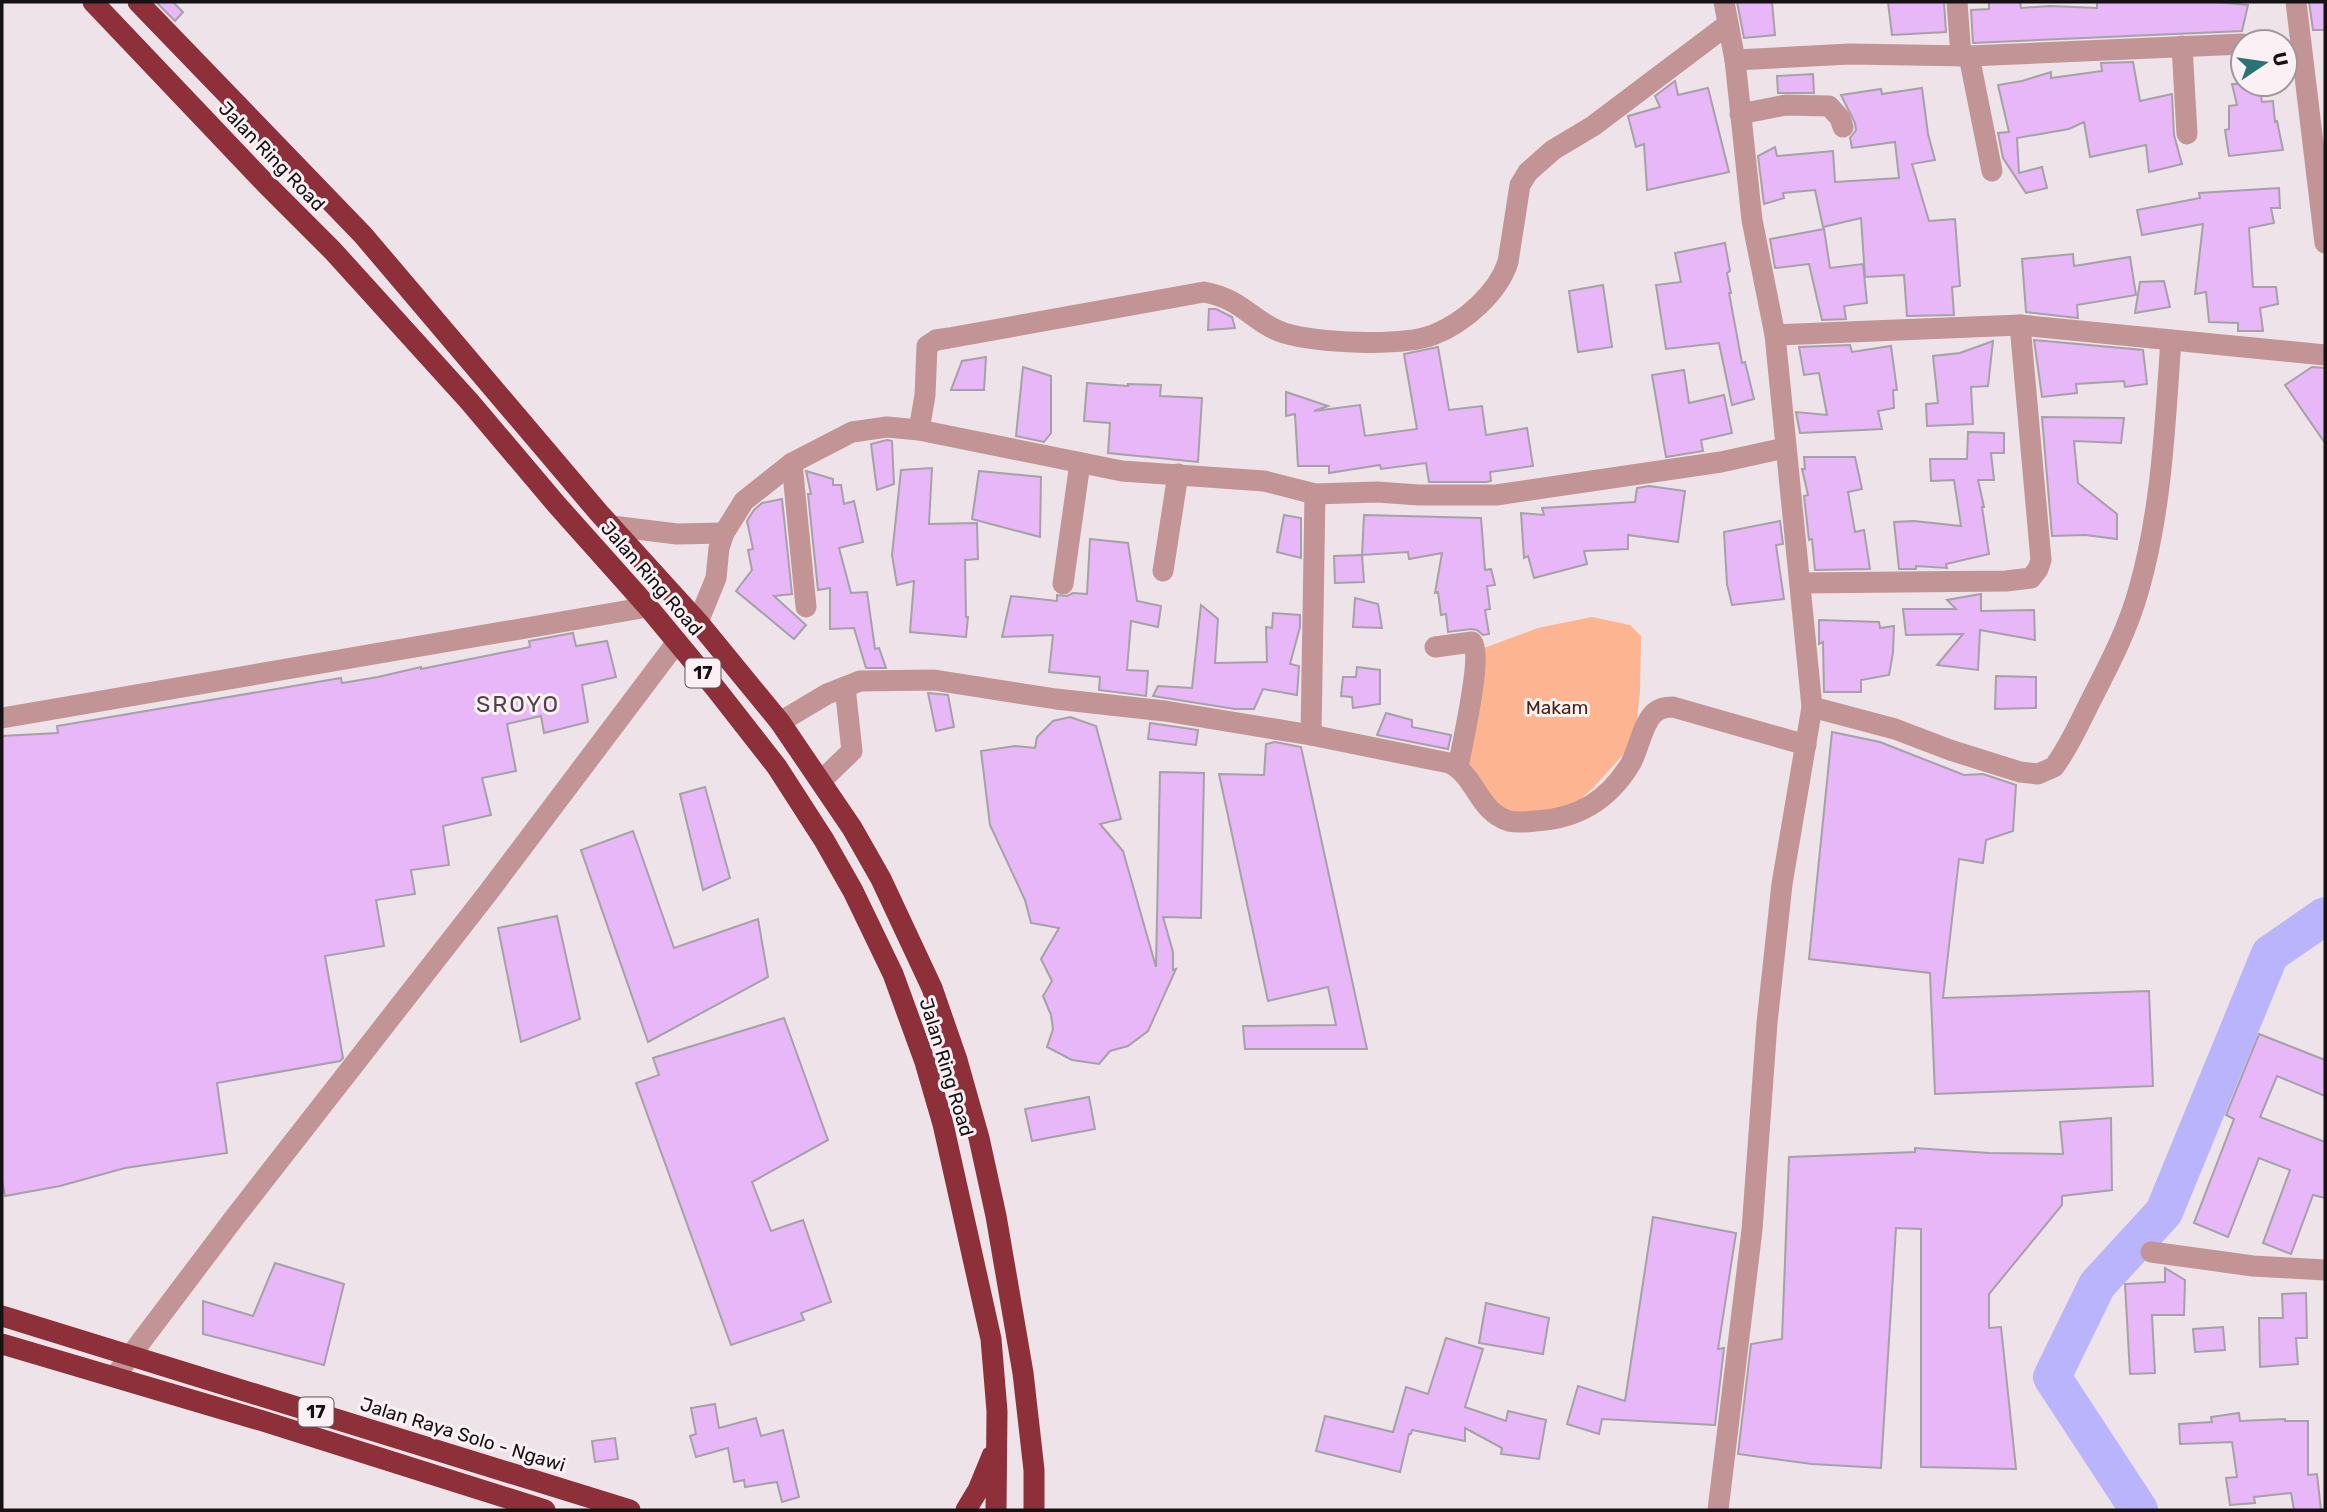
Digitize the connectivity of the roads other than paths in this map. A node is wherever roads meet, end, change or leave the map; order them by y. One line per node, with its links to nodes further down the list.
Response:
1 (93, 2): 23 (highway, Jalan Ring Road / 17)
2 (138, 2): 22 (highway, Jalan Ring Road / 17)
3 (1724, 2): 6 (street)
4 (1957, 2): 10 (street)
5 (2296, 2): 7 (street)
6 (1727, 25): 11 (street); 24 (street)
7 (2293, 28)
8 (2229, 44): 9 (street)
9 (2182, 46): 10 (street); 15 (street)
10 (1965, 56): 11 (street); 16 (street)
11 (1735, 60): 13 (street)
12 (2299, 85): 17 (street)
13 (1740, 114): 14 (street); 19 (street)
14 (1843, 128)
15 (2187, 134)
16 (1992, 171)
17 (2325, 243)
18 (2020, 325): 19 (street); 20 (street); 33 (street)
19 (1775, 335): 25 (street)
20 (2171, 340): 21 (street); 41 (street)
21 (2325, 355)
22 (490, 385): 23 (highway); 30 (highway, Jalan Ring Road / 17)
23 (470, 401): 35 (highway, Jalan Ring Road / 17)
24 (919, 430): 26 (street); 27 (street)
25 (1785, 448): 29 (street); 33 (street)
26 (792, 463): 31 (street); 36 (street)
27 (1080, 463): 28 (street); 34 (street)
28 (1178, 474): 29 (street); 32 (street)
29 (1315, 494): 44 (street)
30 (612, 526): 31 (street); 37 (highway, Jalan Ring Road / 17)
31 (724, 533): 37 (street)
32 (1163, 572)
33 (1800, 583): 41 (street)
34 (1063, 584)
35 (648, 607): 38 (highway, Jalan Ring Road / 17); 42 (street)
36 (806, 607)
37 (698, 622): 43 (highway, Jalan Ring Road / 17)
38 (677, 642): 52 (street); 54 (highway, Jalan Ring Road / 17)
39 (1435, 647): 46 (street)
40 (845, 687): 43 (street); 44 (street); 47 (street)
41 (1812, 707): 45 (street)
42 (2, 718)
43 (780, 722): 47 (highway, Jalan Ring Road / 17)
44 (1311, 735): 46 (street)
45 (1806, 745): 46 (street); 62 (street)
46 (1458, 767)
47 (821, 781): 55 (highway, Jalan Ring Road / 17)
48 (2151, 1252): 49 (street)
49 (2325, 1270)
50 (2, 1316): 52 (highway, Jalan Raya Solo - Ngawi / 17)
51 (2, 1344): 53 (highway, 17)
52 (128, 1356): 53 (street); 57 (highway, Jalan Raya Solo - Ngawi / 17)
53 (115, 1376): 56 (highway, 17)
54 (997, 1446): 58 (highway, 17); 59 (highway, Jalan Ring Road / 17)
55 (1034, 1470): 60 (highway, Jalan Ring Road / 17); 61 (highway, 17)
56 (545, 1510)
57 (630, 1510)
58 (966, 1510)
59 (996, 1510)
60 (1034, 1510)
61 (1043, 1510)
62 (1718, 1510)

